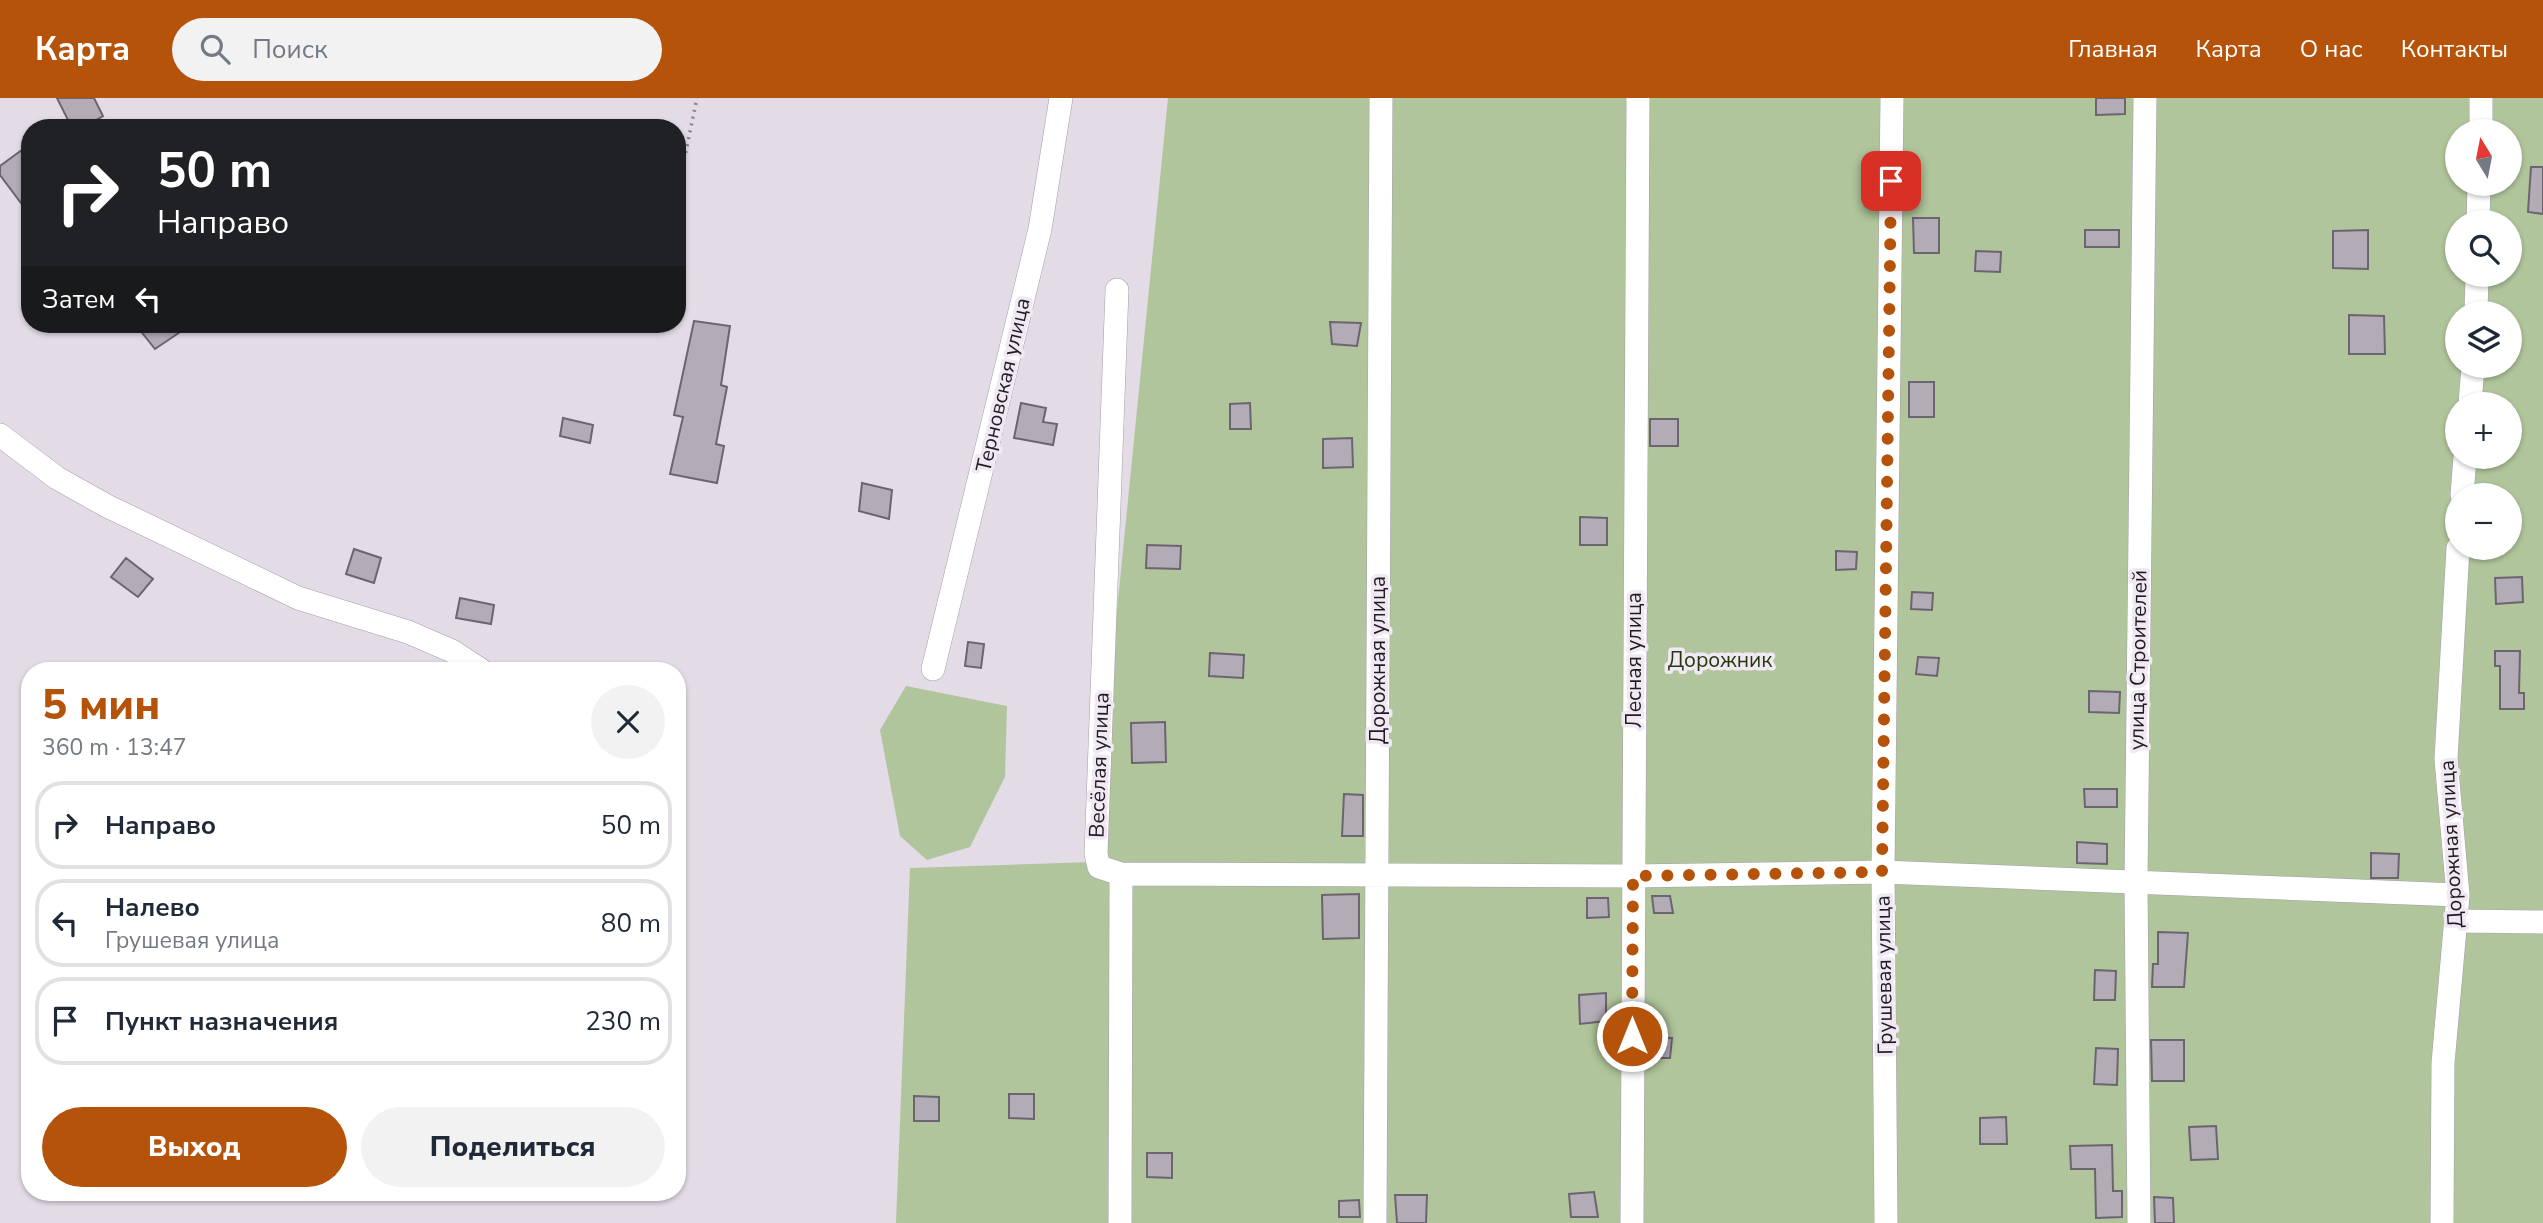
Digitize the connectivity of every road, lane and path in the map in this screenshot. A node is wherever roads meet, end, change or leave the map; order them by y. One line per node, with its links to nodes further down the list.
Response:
1 (697, 98): 9 (path)
2 (1061, 98): 14 (street, Терновская улица)
3 (1381, 98): 16 (street, Дорожная улица)
4 (1638, 98): 18 (street, Лесная улица)
5 (1892, 98): 15 (street, Грушевая улица)
6 (2145, 98): 19 (street, улица Строителей)
7 (2482, 98): 8 (street)
8 (2481, 119)
9 (686, 151)
10 (1116, 290): 17 (street, Весёлая улица)
11 (0, 435): 13 (street)
12 (2457, 560): 20 (street, Дорожная улица)
13 (469, 662)
14 (933, 669)
15 (1882, 872): 18 (street); 19 (street); 26 (street, Грушевая улица)
16 (1377, 873): 17 (street); 18 (street); 24 (street, Дорожная улица)
17 (1121, 874): 23 (street)
18 (1633, 876): 25 (street, Лесная улица)
19 (2136, 882): 20 (street); 27 (street, улица Строителей)
20 (2458, 895): 21 (street, Дорожная улица)
21 (2458, 921): 22 (street); 28 (street, Дорожная улица)
22 (2543, 922)
23 (1120, 1223)
24 (1375, 1223)
25 (1632, 1223)
26 (1886, 1223)
27 (2139, 1223)
28 (2442, 1223)

